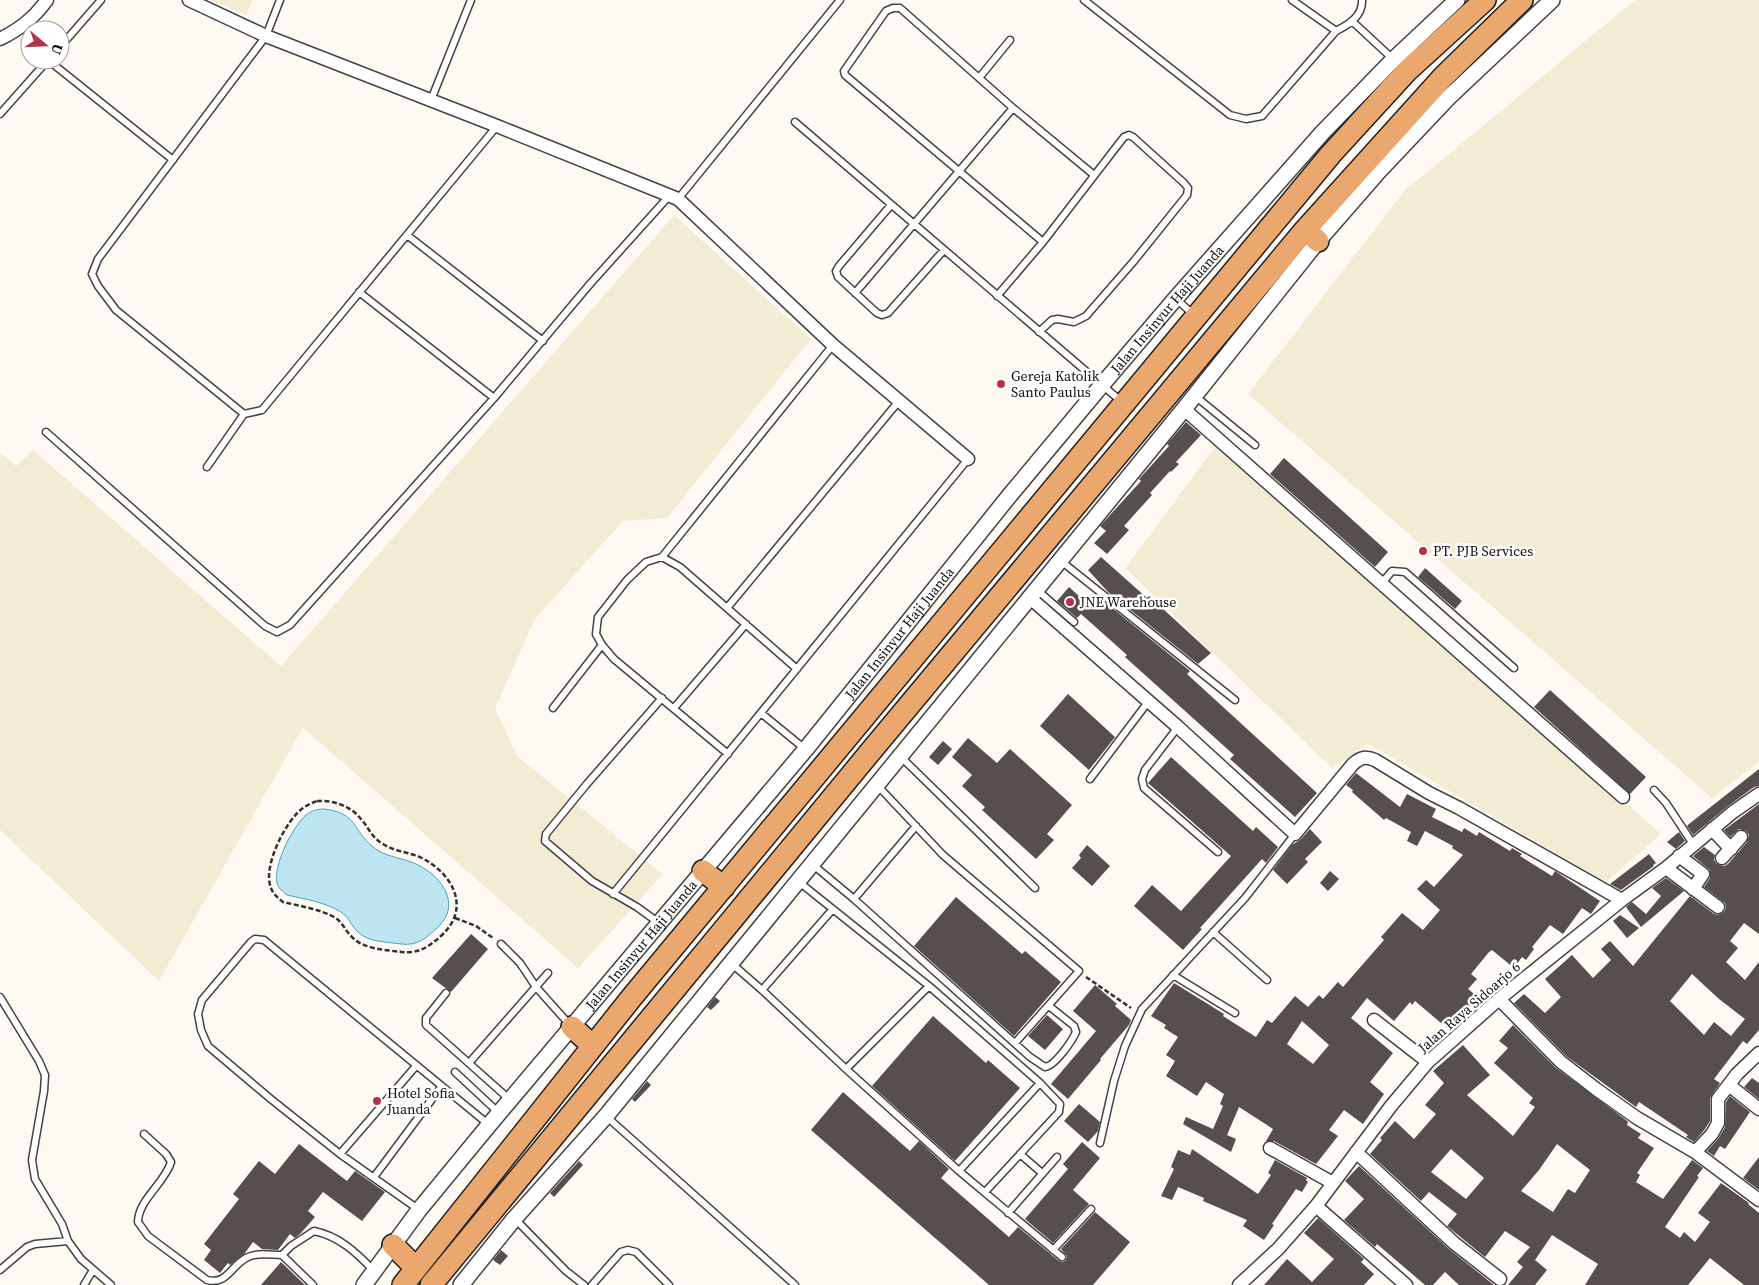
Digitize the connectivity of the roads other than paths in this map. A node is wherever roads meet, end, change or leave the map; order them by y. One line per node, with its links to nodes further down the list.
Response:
1 (48, 0): 18 (street)
2 (102, 0): 16 (lane)
3 (189, 0): 17 (street)
4 (280, 0): 17 (lane)
5 (471, 0): 24 (lane)
6 (840, 0): 32 (lane)
7 (1084, 0): 15 (lane)
8 (1292, 0): 15 (lane)
9 (1362, 0): 14 (lane)
10 (1457, 0): 20 (street, Jalan Insinyur Haji Juanda)
11 (1485, 0): 20 (highway, Jalan Insinyur Haji Juanda)
12 (1522, 0): 36 (highway)
13 (1552, 0): 36 (street)
14 (1353, 22): 15 (lane); 20 (lane)
15 (1336, 31)
16 (70, 36)
17 (266, 36): 24 (street); 29 (lane)
18 (0, 39)
19 (1010, 40): 23 (lane)
20 (1394, 60): 42 (street, Jalan Insinyur Haji Juanda); 43 (highway, Jalan Insinyur Haji Juanda)
21 (39, 70): 26 (lane)
22 (60, 70): 29 (lane)
23 (979, 78): 25 (lane); 30 (lane)
24 (431, 100): 28 (street)
25 (1013, 108): 30 (lane); 31 (lane)
26 (0, 114)
27 (795, 122): 33 (lane)
28 (497, 126): 32 (street); 35 (lane)
29 (173, 160): 53 (lane)
30 (959, 171): 34 (lane); 37 (lane)
31 (1094, 176): 37 (lane); 44 (lane)
32 (674, 197): 45 (lane); 46 (street)
33 (892, 205): 34 (lane); 40 (lane)
34 (914, 224): 38 (lane); 40 (lane)
35 (407, 235): 39 (lane); 45 (lane)
36 (1311, 236): 48 (street); 168 (highway)
37 (1043, 242): 41 (lane)
38 (944, 250): 40 (lane); 41 (lane)
39 (359, 292): 49 (lane); 53 (lane)
40 (855, 293)
41 (997, 296): 44 (lane)
42 (1176, 298): 43 (lane); 47 (street, Jalan Insinyur Haji Juanda)
43 (1196, 316): 51 (highway, Jalan Insinyur Haji Juanda)
44 (1039, 332): 47 (lane)
45 (542, 341): 49 (lane)
46 (833, 345): 50 (street); 58 (lane)
47 (1101, 386): 51 (lane); 75 (street, Jalan Insinyur Haji Juanda)
48 (1194, 396): 52 (street); 55 (lane)
49 (494, 398): 54 (lane)
50 (899, 401): 56 (street); 62 (lane)
51 (1123, 403): 94 (highway, Jalan Insinyur Haji Juanda)
52 (1184, 409): 59 (street); 60 (street)
53 (244, 414): 57 (lane)
54 (46, 432)
55 (1255, 445)
56 (968, 459): 67 (lane)
57 (207, 467)
58 (662, 557): 62 (lane); 65 (lane)
59 (1060, 560): 61 (street); 69 (lane)
60 (1381, 584): 66 (lane); 82 (street)
61 (1033, 593): 63 (lane); 70 (street); 77 (street)
62 (727, 608): 64 (lane)
63 (1074, 622)
64 (746, 624): 67 (lane); 72 (lane)
65 (602, 646): 68 (lane); 71 (lane)
66 (1514, 668)
67 (797, 669): 73 (lane)
68 (662, 698): 72 (lane); 97 (lane)
69 (1236, 700)
70 (1148, 702): 74 (street); 78 (lane)
71 (554, 708)
72 (674, 708): 76 (lane)
73 (761, 712): 75 (lane); 76 (lane)
74 (1178, 727): 85 (street); 88 (lane)
75 (806, 749): 92 (street, Jalan Insinyur Haji Juanda)
76 (728, 754): 97 (lane)
77 (900, 756): 79 (street); 95 (lane)
78 (1090, 779)
79 (877, 785): 83 (lane); 90 (street)
80 (1654, 790): 87 (lane)
81 (1759, 794): 84 (street, Jalan Raya Sidoarjo 6)
82 (1623, 797)
83 (916, 826): 98 (lane); 115 (lane)
84 (1712, 829): 86 (street); 87 (street, Jalan Raya Sidoarjo 6)
85 (1295, 834): 99 (street); 103 (lane)
86 (1741, 836)
87 (1693, 844): 89 (street, Jalan Raya Sidoarjo 6)
88 (1218, 852)
89 (1679, 856): 91 (street, Jalan Raya Sidoarjo 6); 96 (street)
90 (812, 864): 93 (street); 98 (lane)
91 (1666, 868): 96 (street); 99 (street, Jalan Raya Sidoarjo 6)
92 (703, 870): 94 (highway); 102 (street, Jalan Insinyur Haji Juanda)
93 (798, 881): 101 (lane); 105 (street)
94 (724, 887): 120 (highway, Jalan Insinyur Haji Juanda)
95 (1035, 888)
96 (1693, 889): 100 (street)
97 (613, 894): 102 (lane)
98 (854, 899): 119 (lane)
99 (1622, 900): 114 (street, Jalan Raya Sidoarjo 6)
100 (1718, 907)
101 (832, 910): 109 (lane); 111 (lane)
102 (654, 920): 117 (street, Jalan Insinyur Haji Juanda)
103 (1213, 932): 107 (lane); 108 (lane)
104 (501, 944): 110 (lane)
105 (731, 963): 111 (lane); 132 (street)
106 (548, 973): 110 (lane)
107 (1173, 975): 116 (lane); 135 (lane)
108 (1267, 980)
109 (929, 986): 125 (lane); 127 (lane)
110 (536, 987): 117 (lane); 123 (lane)
111 (762, 990): 125 (lane)
112 (446, 993): 123 (lane)
113 (0, 997): 153 (lane)
114 (1499, 999): 122 (street, Jalan Raya Sidoarjo 6); 138 (street)
115 (1049, 1006): 119 (lane); 119 (lane)
116 (1235, 1013)
117 (565, 1020): 120 (highway); 130 (street, Jalan Insinyur Haji Juanda)
118 (1374, 1020): 122 (street)
119 (1015, 1043)
120 (593, 1046): 158 (highway, Jalan Insinyur Haji Juanda)
121 (1759, 1053): 128 (street)
122 (1428, 1062): 137 (street, Jalan Raya Sidoarjo 6)
123 (469, 1063): 130 (lane)
124 (416, 1066): 129 (lane); 139 (lane); 139 (lane)
125 (846, 1069): 142 (lane)
126 (456, 1072): 133 (lane)
127 (1040, 1083): 140 (lane); 142 (lane)
128 (1729, 1085): 131 (street); 138 (street)
129 (441, 1087): 133 (lane); 144 (lane)
130 (507, 1097): 133 (street, Jalan Insinyur Haji Juanda)
131 (1759, 1108)
132 (606, 1116): 152 (street); 173 (lane)
133 (491, 1117): 149 (street, Jalan Insinyur Haji Juanda)
134 (144, 1134): 156 (lane)
135 (1100, 1143)
136 (1270, 1148): 145 (street)
137 (1356, 1152): 145 (street, Jalan Raya Sidoarjo 6); 162 (street)
138 (1695, 1152): 147 (street)
139 (340, 1154): 144 (lane)
140 (1020, 1154): 143 (lane); 146 (lane)
141 (1057, 1157): 143 (lane)
142 (959, 1171): 146 (lane)
143 (1042, 1173): 151 (lane)
144 (374, 1177): 149 (lane)
145 (1334, 1183): 148 (street, Jalan Raya Sidoarjo 6)
146 (985, 1192): 151 (lane)
147 (1759, 1200)
148 (1316, 1206): 174 (street, Jalan Raya Sidoarjo 6); 175 (street)
149 (417, 1208): 154 (street, Jalan Insinyur Haji Juanda)
150 (1090, 1209): 155 (lane)
151 (1008, 1213): 155 (lane)
152 (514, 1218): 169 (street); 170 (lane)
153 (68, 1241): 159 (lane); 160 (lane)
154 (393, 1245): 158 (highway); 161 (street, Jalan Insinyur Haji Juanda)
155 (1053, 1250): 157 (lane)
156 (282, 1255): 161 (lane); 165 (lane)
157 (1062, 1258)
158 (416, 1268): 167 (highway, Jalan Insinyur Haji Juanda)
159 (0, 1270)
160 (93, 1270): 163 (lane); 164 (lane)
161 (374, 1272): 166 (street, Jalan Insinyur Haji Juanda)
162 (1500, 1279)
163 (84, 1285)
164 (111, 1285)
165 (313, 1285)
166 (364, 1285)
167 (403, 1285)
168 (431, 1285)
169 (461, 1285)
170 (584, 1285)
171 (592, 1285): 172 (lane)
172 (669, 1285)
173 (795, 1285)
174 (1239, 1285)
175 (1406, 1285)

